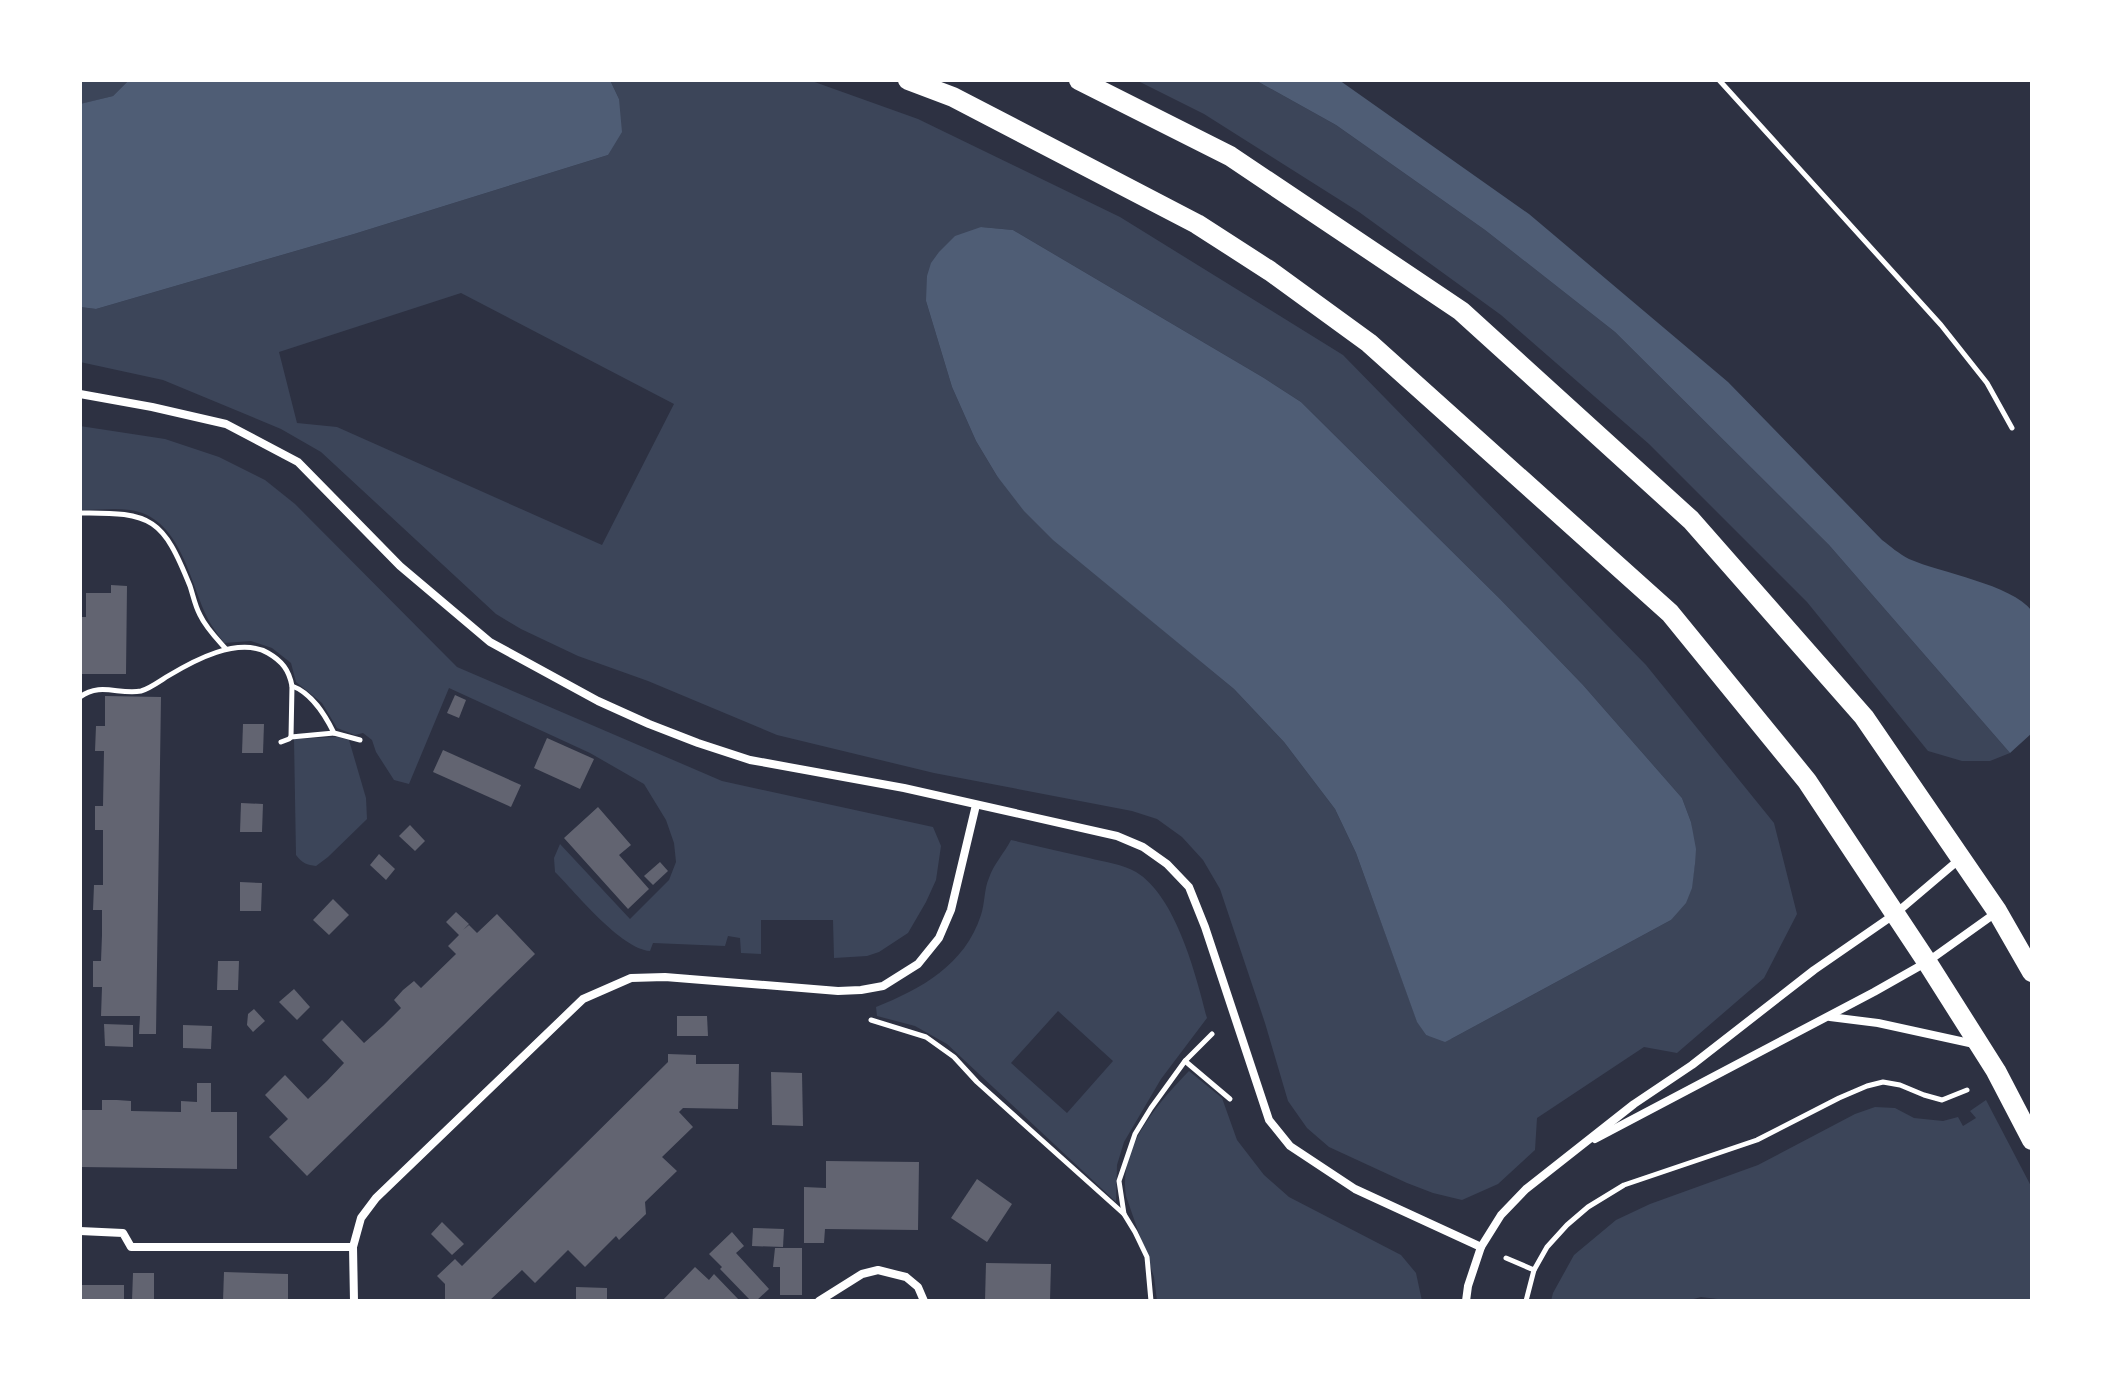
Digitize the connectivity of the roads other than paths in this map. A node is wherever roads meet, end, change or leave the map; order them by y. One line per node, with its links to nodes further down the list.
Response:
1 (908, 80): 7 (main road)
2 (1079, 80): 5 (main road)
3 (80, 394): 4 (street)
4 (976, 805): 15 (street); 16 (street)
5 (1961, 857): 6 (main road); 7 (street)
6 (1997, 911): 8 (street); 9 (main road)
7 (1895, 914): 8 (main road); 13 (street)
8 (1927, 962): 10 (street); 11 (main road)
9 (2032, 972)
10 (1829, 1017): 11 (street); 13 (street)
11 (1980, 1045): 12 (main road)
12 (2032, 1140)
13 (1577, 1149): 16 (street)
14 (80, 1231): 15 (street)
15 (353, 1247): 17 (street)
16 (1481, 1247): 20 (street)
17 (354, 1301)
18 (819, 1301): 19 (street)
19 (924, 1301)
20 (1466, 1301)

